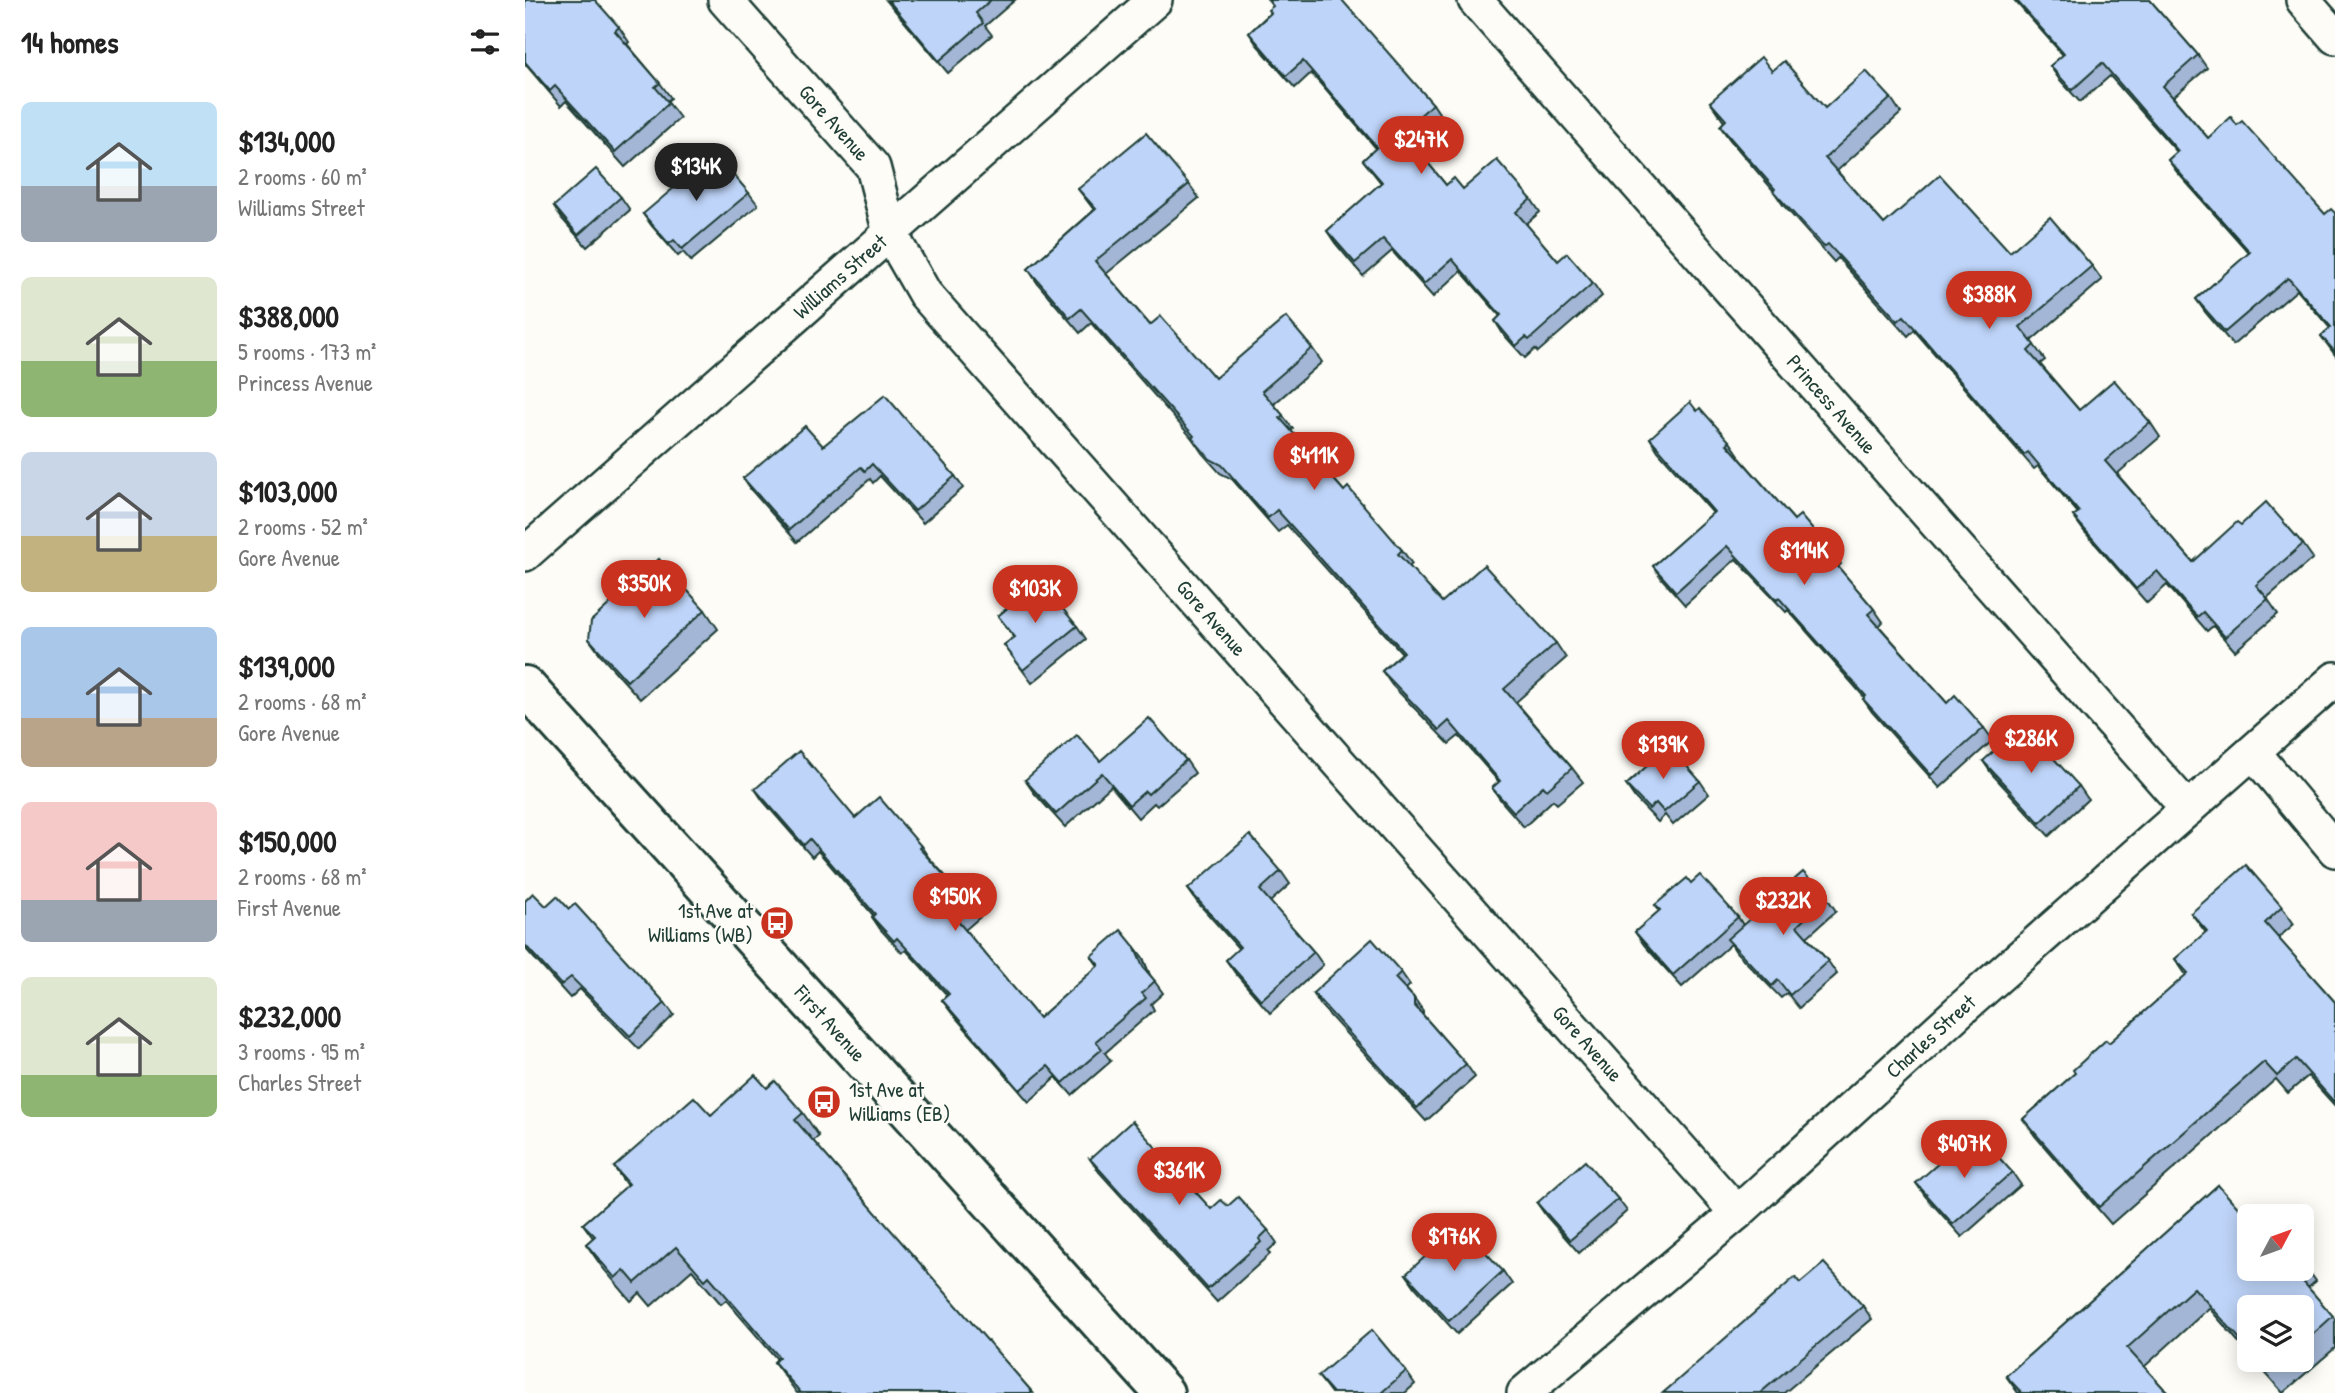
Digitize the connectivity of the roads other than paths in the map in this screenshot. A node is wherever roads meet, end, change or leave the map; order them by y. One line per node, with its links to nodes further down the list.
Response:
1 (725, 0): 6 (street, Gore Avenue)
2 (1155, 0): 6 (street, Williams Street)
3 (1475, 0): 11 (street, Princess Avenue)
4 (2303, 0): 5 (street)
5 (2335, 37)
6 (890, 233): 7 (street, Williams Street); 13 (street, Gore Avenue)
7 (525, 554)
8 (2335, 679): 10 (street, Charles Street)
9 (525, 686): 14 (street, First Avenue)
10 (2254, 753): 11 (street, Charles Street); 12 (street)
11 (2188, 809): 13 (street, Charles Street)
12 (2335, 850)
13 (1737, 1213): 15 (street, Charles Street)
14 (1164, 1393)
15 (1524, 1393)

